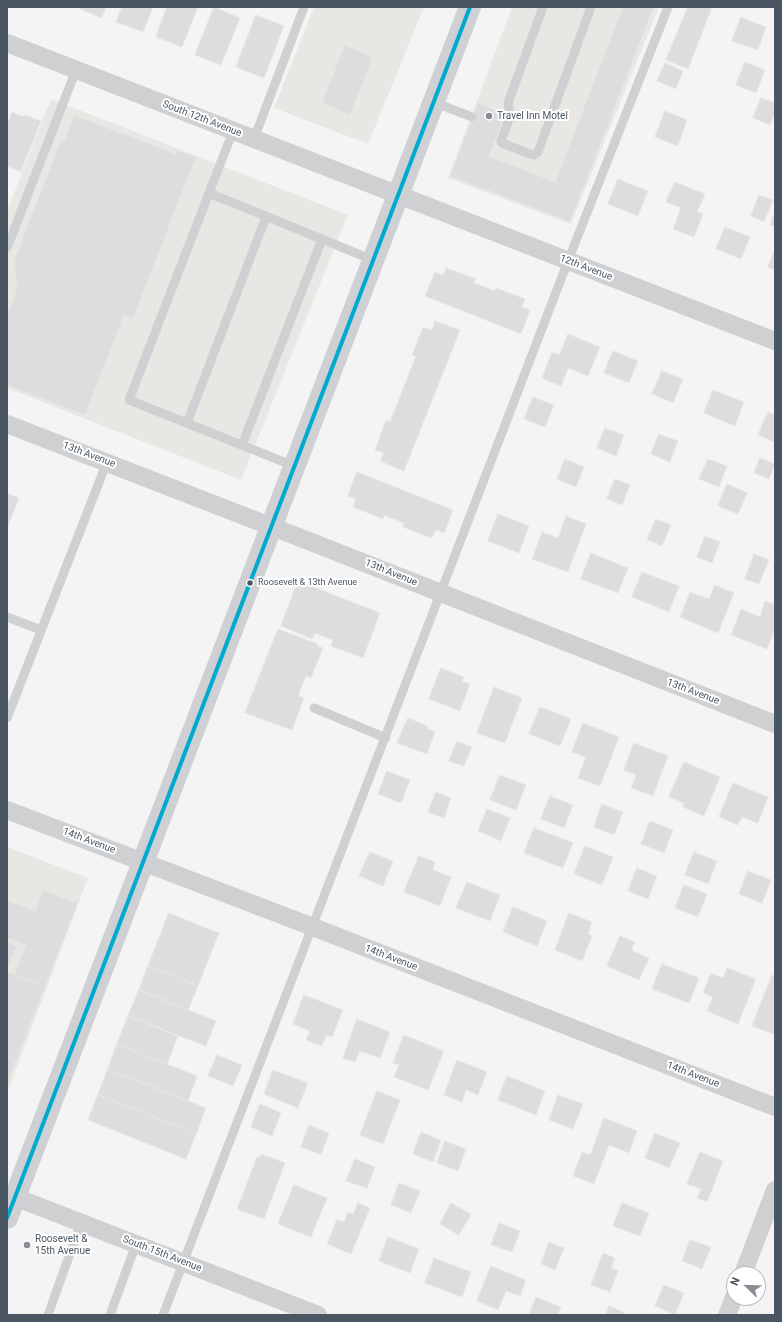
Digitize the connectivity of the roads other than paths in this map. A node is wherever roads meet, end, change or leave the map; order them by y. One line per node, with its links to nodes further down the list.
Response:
1 (304, 7): 11 (lane)
2 (470, 7): 8 (main road)
3 (543, 7): 4 (lane)
4 (591, 7)
5 (668, 7): 18 (lane)
6 (7, 43): 7 (street, South 12th Avenue)
7 (76, 70): 10 (street, South 12th Avenue); 16 (lane)
8 (433, 102): 9 (lane); 13 (main road)
9 (472, 117)
10 (233, 131): 11 (street, South 12th Avenue); 12 (lane)
11 (254, 139): 13 (street, South 12th Avenue)
12 (209, 193): 14 (lane); 20 (lane)
13 (398, 195): 17 (main road); 18 (street, 12th Avenue)
14 (266, 216): 15 (lane); 20 (lane)
15 (322, 239): 17 (lane); 22 (lane)
16 (7, 248)
17 (373, 260): 24 (main road)
18 (568, 261): 19 (street, 12th Avenue); 26 (lane)
19 (775, 341)
20 (187, 423): 22 (lane)
21 (7, 424): 23 (street, 13th Avenue)
22 (242, 445): 24 (lane)
23 (107, 462): 25 (street, 13th Avenue); 28 (lane)
24 (294, 466): 25 (main road)
25 (272, 526): 26 (street, 13th Avenue); 34 (main road)
26 (441, 593): 31 (street, 13th Avenue); 32 (lane)
27 (7, 617): 28 (lane)
28 (42, 630): 30 (lane)
29 (314, 708): 32 (lane)
30 (7, 718)
31 (775, 724)
32 (386, 738): 35 (lane)
33 (7, 810): 34 (street, 14th Avenue)
34 (143, 862): 35 (street, 14th Avenue); 38 (main road)
35 (313, 927): 36 (street, 14th Avenue); 42 (lane)
36 (775, 1107)
37 (775, 1190): 43 (street)
38 (11, 1195): 39 (main road); 40 (street, South 15th Avenue)
39 (7, 1218)
40 (81, 1222): 41 (street, South 15th Avenue); 44 (lane)
41 (136, 1244): 42 (street, South 15th Avenue); 45 (lane)
42 (183, 1262): 46 (lane); 47 (street, South 15th Avenue)
43 (746, 1266)
44 (48, 1315)
45 (110, 1315)
46 (163, 1315)
47 (318, 1315)

